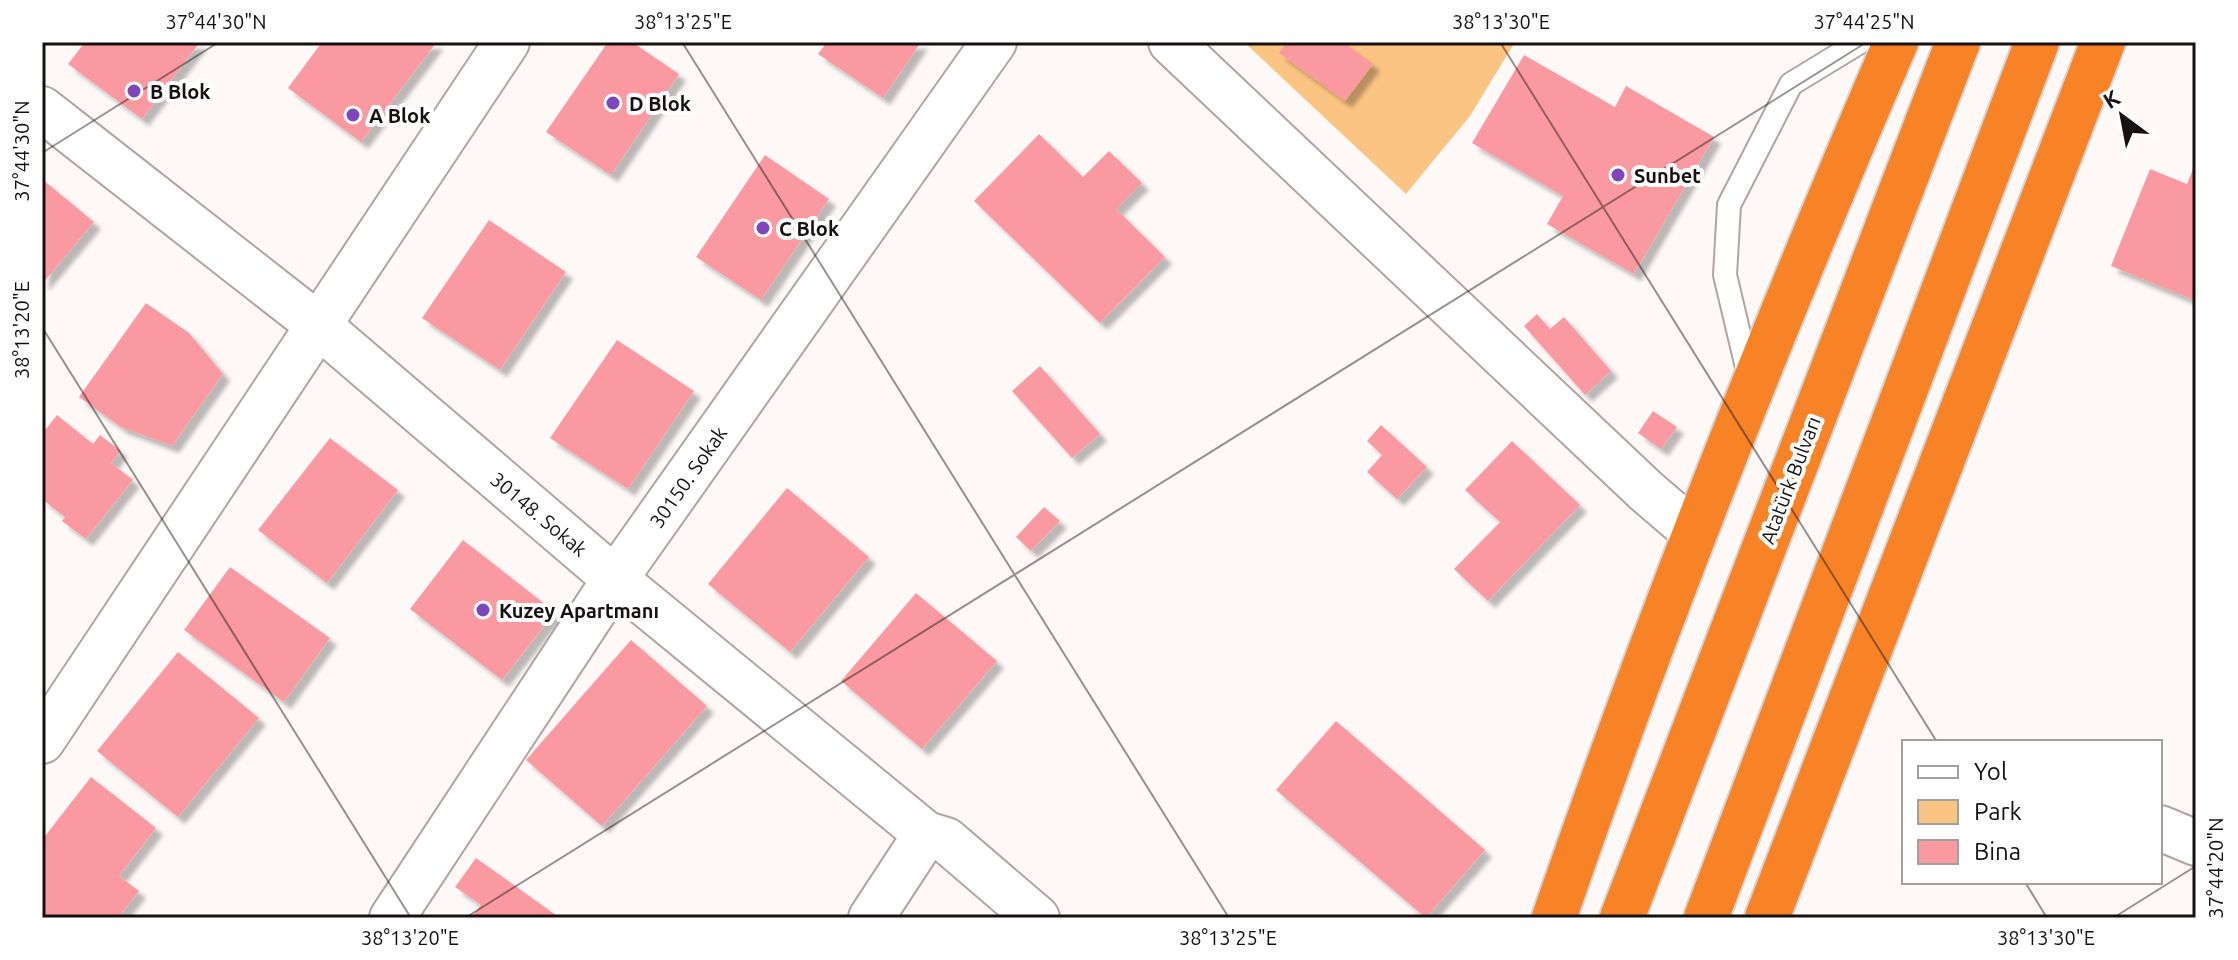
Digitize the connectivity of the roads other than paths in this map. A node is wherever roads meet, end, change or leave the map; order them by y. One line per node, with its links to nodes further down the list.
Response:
1 (507, 42): 10 (street)
2 (994, 42): 13 (street, 30150. Sokak)
3 (1171, 42): 12 (street)
4 (1860, 42): 11 (lane)
5 (1896, 42): 11 (highway)
6 (1958, 42): 22 (highway, Atatürk Bulvarı)
7 (2037, 42): 23 (highway)
8 (2103, 42): 24 (highway)
9 (42, 109): 10 (street, 30148. Sokak)
10 (318, 325): 13 (street, 30148. Sokak); 14 (street)
11 (1752, 390): 12 (highway)
12 (1695, 533): 21 (highway)
13 (615, 579): 16 (street, 30148. Sokak); 18 (street, 30150. Sokak)
14 (42, 741)
15 (2162, 829): 17 (street)
16 (926, 834): 19 (street); 20 (street, 30148. Sokak)
17 (2196, 843)
18 (392, 918)
19 (871, 918)
20 (1037, 918)
21 (1554, 918)
22 (1622, 918)
23 (1706, 918)
24 (1767, 918)

